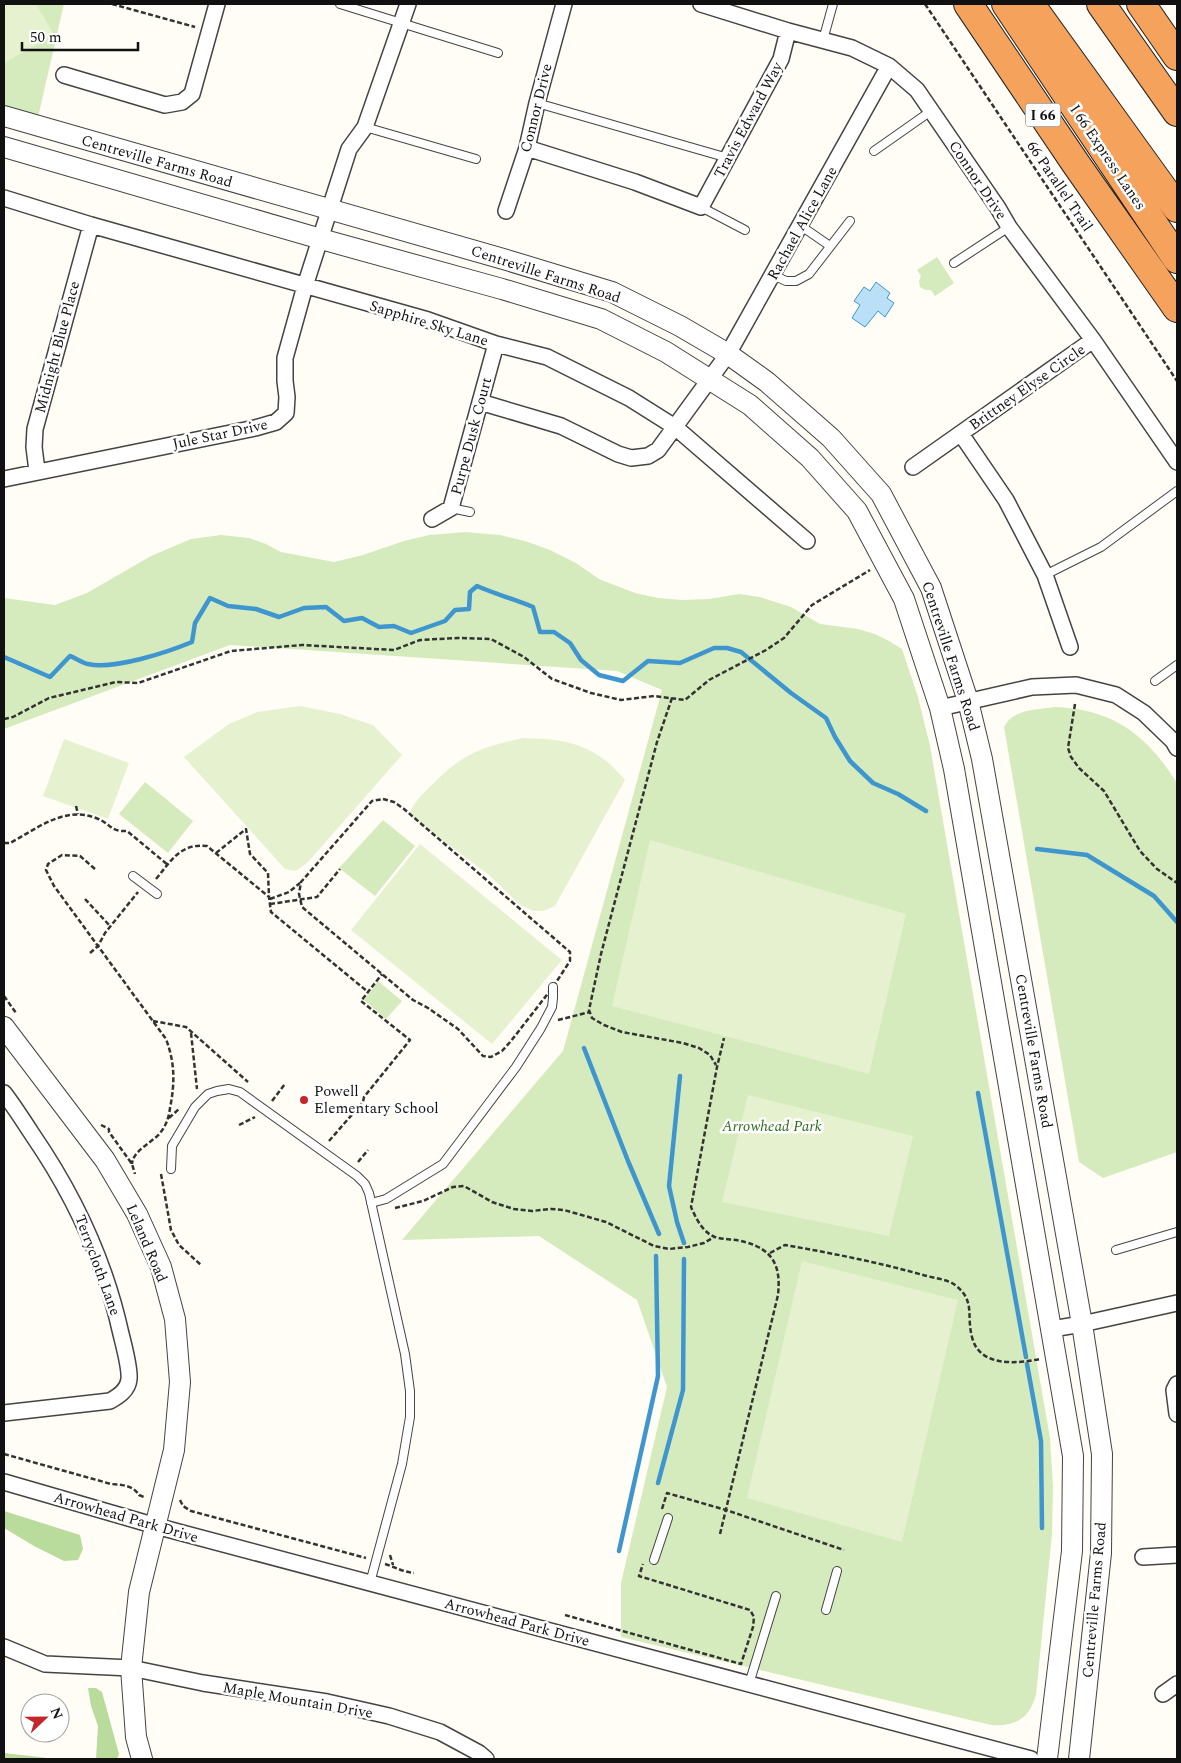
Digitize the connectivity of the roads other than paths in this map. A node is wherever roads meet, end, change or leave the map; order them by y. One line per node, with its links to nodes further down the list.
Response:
1 (217, 4): 18 (street)
2 (340, 4): 12 (lane)
3 (408, 4): 12 (street, Jule Star Drive)
4 (564, 4): 19 (street, Connor Drive)
5 (701, 4): 13 (street, Connor Drive)
6 (832, 4): 14 (lane)
7 (968, 4): 37 (highway, I 66)
8 (1006, 4): 42 (highway, I 66 Express Lanes)
9 (1030, 4): 31 (highway)
10 (1101, 4): 21 (highway)
11 (1140, 4): 16 (highway)
12 (401, 23): 15 (lane); 23 (street, Jule Star Drive)
13 (788, 31): 14 (street, Connor Drive); 27 (street, Travis Edward Way)
14 (823, 40): 17 (street, Connor Drive)
15 (498, 53)
16 (1177, 56)
17 (889, 66): 20 (street, Connor Drive); 36 (street, Rachael Alice Lane)
18 (64, 75)
19 (537, 103): 25 (street, Connor Drive); 27 (lane)
20 (931, 111): 26 (lane); 38 (street, Connor Drive)
21 (1177, 112)
22 (4, 116): 32 (street, Centreville Farms Road)
23 (365, 127): 28 (lane); 32 (street, Jule Star Drive)
24 (4, 146): 40 (street, Centreville Farms Road)
25 (527, 148): 30 (street); 33 (street, Connor Drive)
26 (874, 151)
27 (728, 158): 30 (street, Travis Edward Way)
28 (476, 159)
29 (4, 198): 35 (street, Sapphire Sky Lane)
30 (701, 207): 39 (lane)
31 (1177, 208)
32 (329, 210): 40 (street, Jule Star Drive); 50 (street, Centreville Farms Road)
33 (506, 211)
34 (850, 221): 41 (lane)
35 (91, 225): 45 (street, Sapphire Sky Lane); 57 (street, Midnight Blue Place)
36 (801, 226): 41 (lane); 44 (street, Rachael Alice Lane)
37 (1120, 226): 46 (highway, I 66); 47 (highway)
38 (1009, 227): 43 (lane); 48 (street, Connor Drive)
39 (746, 230)
40 (321, 239): 45 (street, Jule Star Drive); 51 (street, Centreville Farms Road)
41 (830, 246): 44 (lane)
42 (1177, 259)
43 (954, 263)
44 (773, 275): 50 (street, Rachael Alice Lane)
45 (306, 286): 49 (street, Sapphire Sky Lane); 57 (street, Jule Star Drive)
46 (1177, 308)
47 (1177, 321)
48 (1093, 340): 54 (street, Brittney Elyse Circle); 55 (street, Connor Drive)
49 (496, 344): 52 (street, Purpe Dusk Court); 53 (street, Sapphire Sky Lane)
50 (728, 354): 51 (street, Rachael Alice Lane); 68 (street, Centreville Farms Road)
51 (710, 379): 53 (street, Rachael Alice Lane); 69 (street, Centreville Farms Road)
52 (480, 402): 53 (street, Rachael Alice Lane); 60 (street, Purpe Dusk Court)
53 (675, 427): 63 (street, Sapphire Sky Lane)
54 (961, 434): 56 (street, Brittney Elyse Circle); 64 (street, Brittney Elyse Circle)
55 (1177, 462)
56 (913, 467)
57 (37, 471): 58 (street, Jule Star Drive)
58 (4, 478)
59 (1177, 491): 64 (lane)
60 (451, 508): 61 (lane); 62 (street, Purpe Dusk Court)
61 (470, 512)
62 (432, 518)
63 (807, 541)
64 (1045, 575): 65 (street, Brittney Elyse Circle)
65 (1070, 647)
66 (1177, 665): 67 (lane)
67 (1156, 681)
68 (968, 701): 69 (street); 70 (street); 81 (street, Centreville Farms Road)
69 (940, 708): 82 (street, Centreville Farms Road)
70 (1177, 748)
71 (133, 876): 72 (lane)
72 (157, 894)
73 (553, 987): 77 (lane)
74 (4, 1026): 88 (street, Leland Road)
75 (4, 1093): 84 (street, Terrycloth Lane)
76 (171, 1169): 77 (lane)
77 (371, 1203): 93 (lane)
78 (1177, 1232): 79 (lane)
79 (1116, 1250)
80 (1177, 1303): 81 (street)
81 (1082, 1324): 82 (street); 105 (street, Centreville Farms Road)
82 (1052, 1329): 104 (street, Centreville Farms Road)
83 (1177, 1384): 85 (street)
84 (4, 1413)
85 (1177, 1414)
86 (4, 1482): 88 (street, Arrowhead Park Drive)
87 (668, 1518): 91 (lane)
88 (156, 1526): 93 (street, Arrowhead Park Drive); 97 (street, Leland Road)
89 (1177, 1555): 90 (street)
90 (1143, 1557)
91 (654, 1560)
92 (837, 1571): 95 (lane)
93 (370, 1583): 98 (street, Arrowhead Park Drive)
94 (776, 1596): 98 (lane)
95 (826, 1610)
96 (4, 1647): 97 (street, Maple Mountain Drive)
97 (131, 1668): 101 (street, Leland Road); 102 (street, Maple Mountain Drive)
98 (749, 1684): 103 (street, Arrowhead Park Drive)
99 (1177, 1684): 100 (street)
100 (1163, 1694)
101 (142, 1759)
102 (486, 1759)
103 (1031, 1759)
104 (1047, 1759)
105 (1079, 1759)

